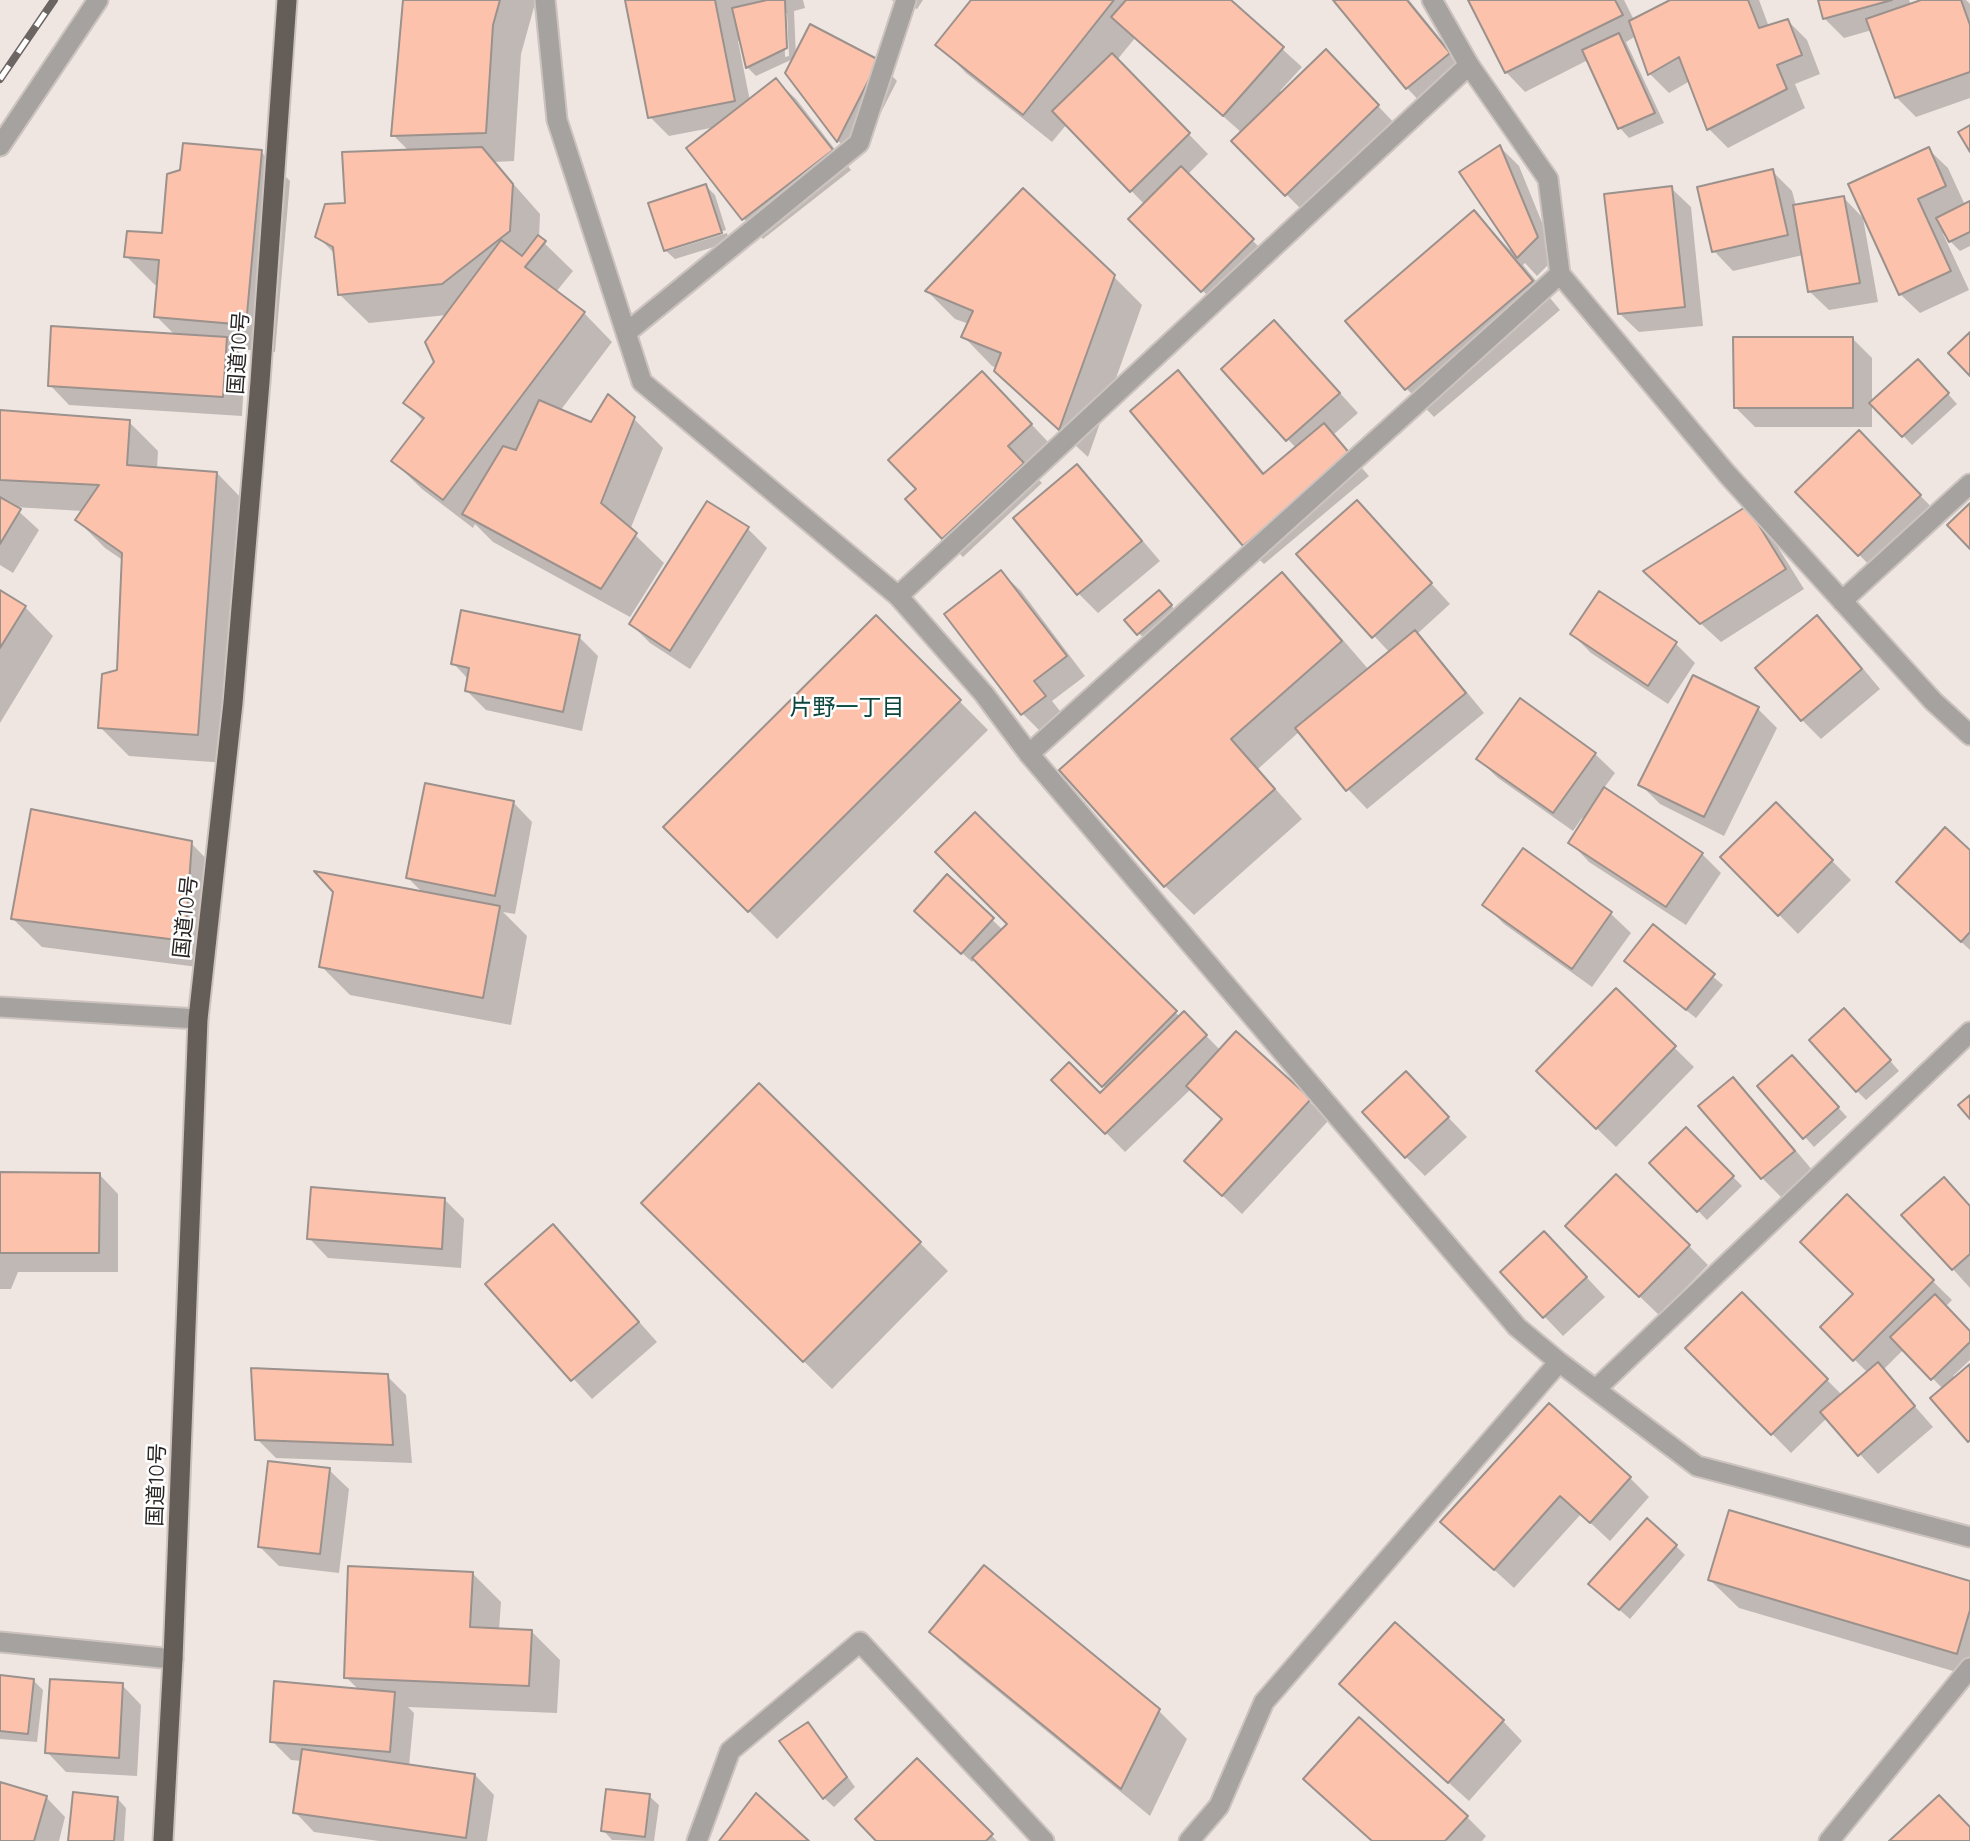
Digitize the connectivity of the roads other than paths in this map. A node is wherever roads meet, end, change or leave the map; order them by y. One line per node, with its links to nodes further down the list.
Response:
1 (98, 0): 7 (street)
2 (287, 0): 16 (highway, 国道10号)
3 (545, 0): 9 (street)
4 (906, 0): 9 (street)
5 (1433, 0): 6 (street)
6 (1469, 65): 8 (street); 11 (street)
7 (0, 146)
8 (1560, 274): 12 (street); 14 (street)
9 (626, 333): 11 (street)
10 (1970, 484): 12 (street)
11 (898, 596): 14 (street)
12 (1842, 601): 13 (street)
13 (1970, 734)
14 (1029, 754): 18 (street)
15 (0, 1007): 16 (street)
16 (198, 1019): 22 (highway, 国道10号)
17 (1970, 1032): 19 (street)
18 (1559, 1362): 19 (street); 27 (street)
19 (1596, 1389): 20 (street)
20 (1970, 1537)
21 (0, 1642): 22 (street)
22 (173, 1659): 24 (highway, 国道10号)
23 (1970, 1668): 28 (street)
24 (163, 1841)
25 (697, 1841): 26 (street)
26 (1044, 1841)
27 (1189, 1841)
28 (1829, 1841)

